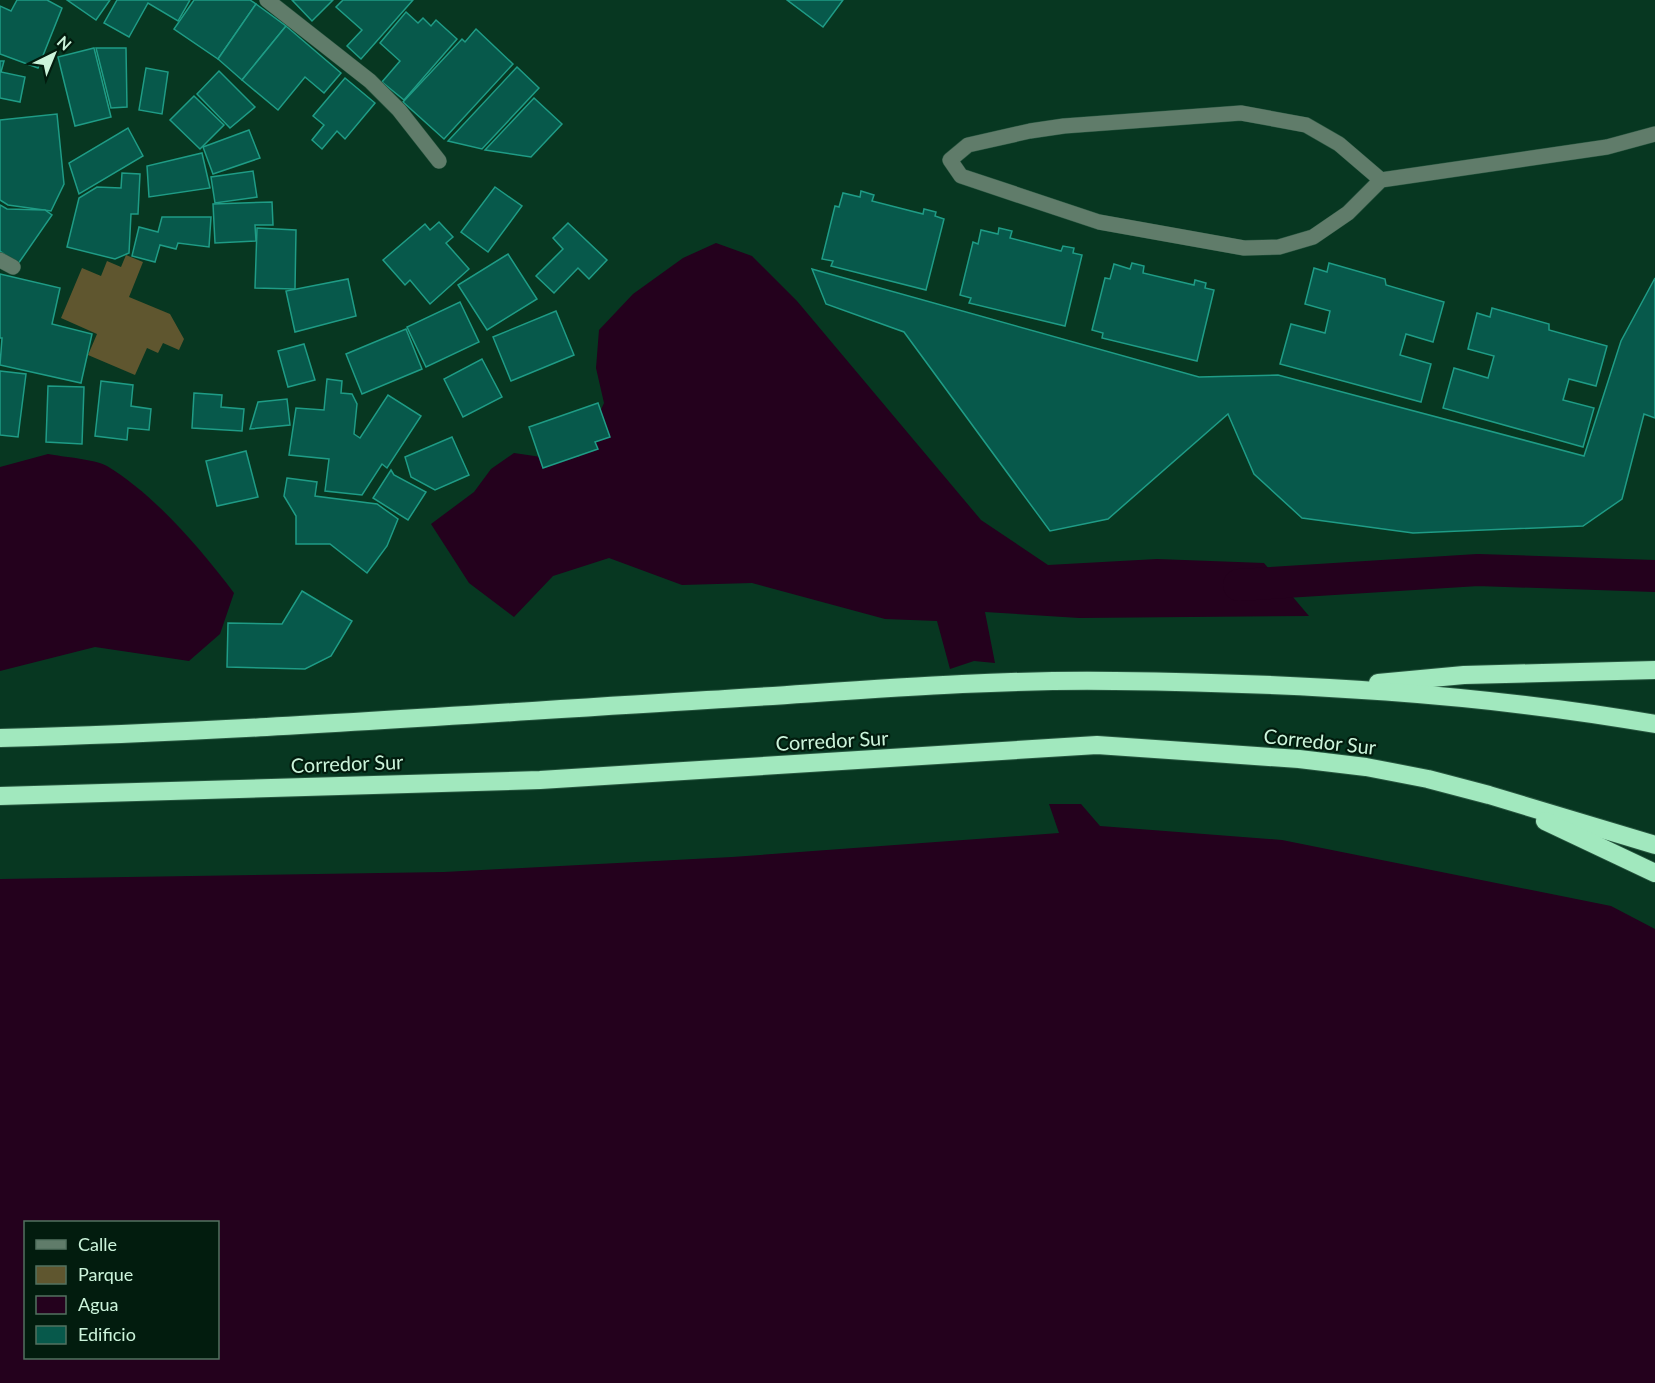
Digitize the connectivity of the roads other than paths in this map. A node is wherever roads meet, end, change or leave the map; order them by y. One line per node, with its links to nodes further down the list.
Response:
1 (267, 0): 3 (street)
2 (1655, 134): 4 (street)
3 (439, 160)
4 (1381, 180): 4 (street)
5 (1655, 670): 6 (highway)
6 (1332, 688): 7 (highway, Corredor Sur); 8 (highway, Corredor Sur)
7 (1655, 724)
8 (0, 738)
9 (1489, 795): 10 (highway, Corredor Sur); 11 (highway, Corredor Sur); 12 (highway)
10 (0, 796)
11 (1655, 845)
12 (1655, 873)

